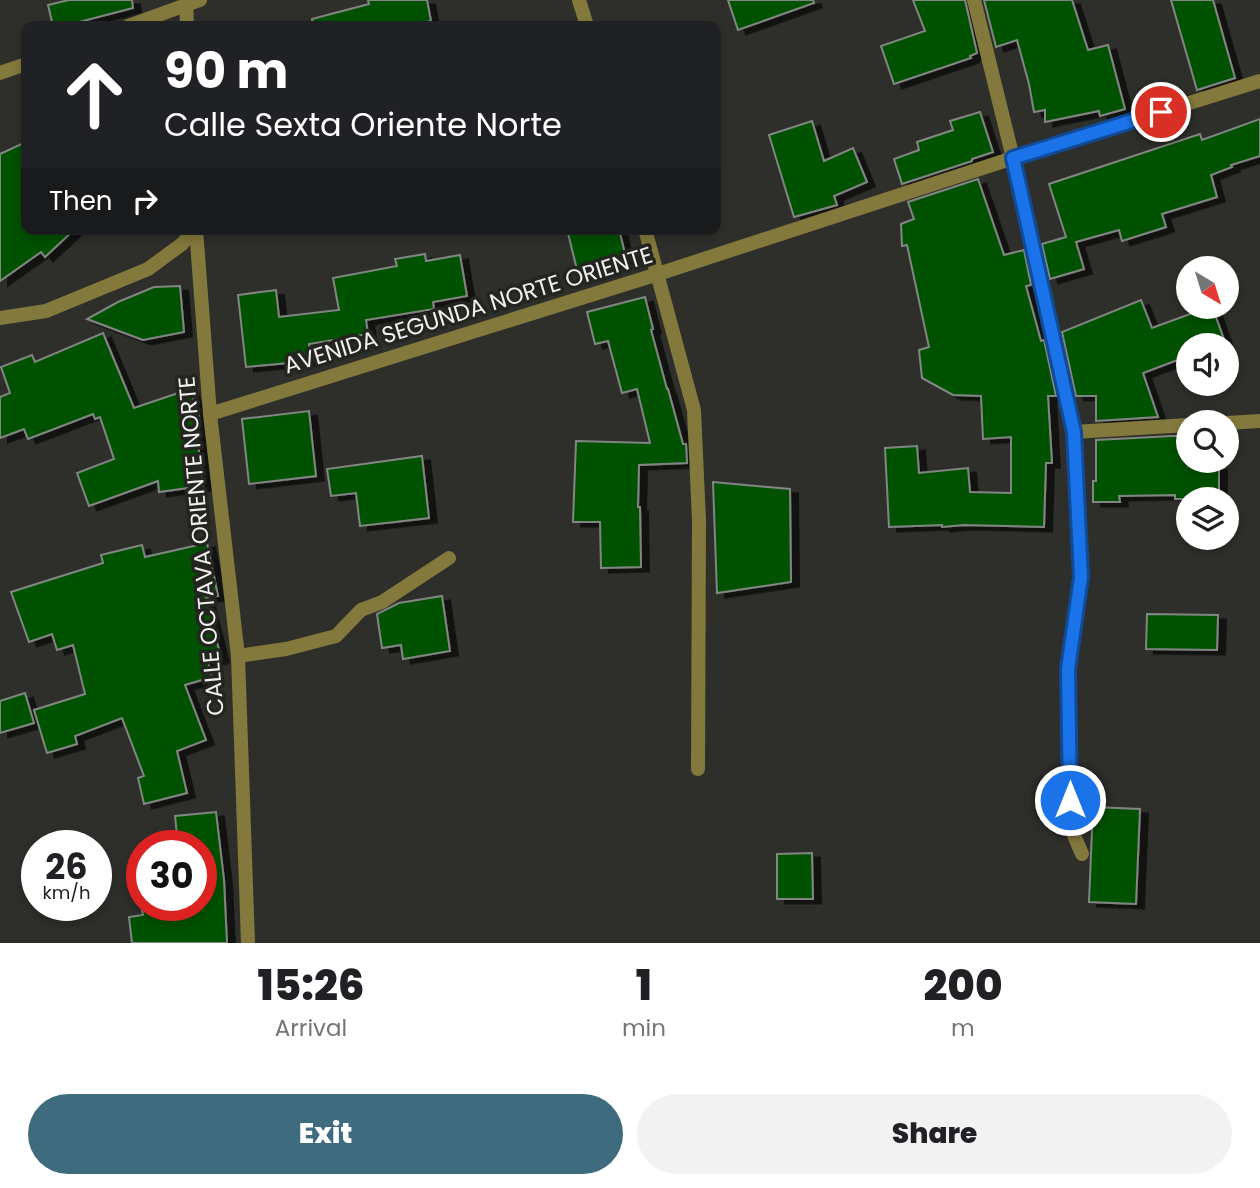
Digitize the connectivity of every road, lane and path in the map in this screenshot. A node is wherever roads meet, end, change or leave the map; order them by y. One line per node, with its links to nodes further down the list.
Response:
1 (579, 0): 6 (street)
2 (974, 0): 10 (street)
3 (191, 2): 4 (street); 5 (street)
4 (141, 21)
5 (188, 21)
6 (585, 21)
7 (21, 66): 8 (street)
8 (0, 73)
9 (1260, 82): 10 (street, AVENIDA SEGUNDA NORTE ORIENTE)
10 (1013, 158): 14 (street, AVENIDA SEGUNDA NORTE ORIENTE); 20 (street)
11 (190, 235): 15 (street)
12 (196, 235): 16 (street, CALLE OCTAVA ORIENTE NORTE)
13 (647, 235): 14 (street)
14 (658, 274): 16 (street, AVENIDA SEGUNDA NORTE ORIENTE); 23 (street)
15 (0, 318)
16 (210, 414): 22 (street, CALLE OCTAVA ORIENTE NORTE)
17 (1260, 421): 18 (street)
18 (1239, 422)
19 (1176, 426): 20 (street)
20 (1074, 432): 24 (street)
21 (449, 558): 22 (street)
22 (238, 656): 25 (street, CALLE OCTAVA ORIENTE NORTE)
23 (698, 769)
24 (1082, 854)
25 (248, 943)

